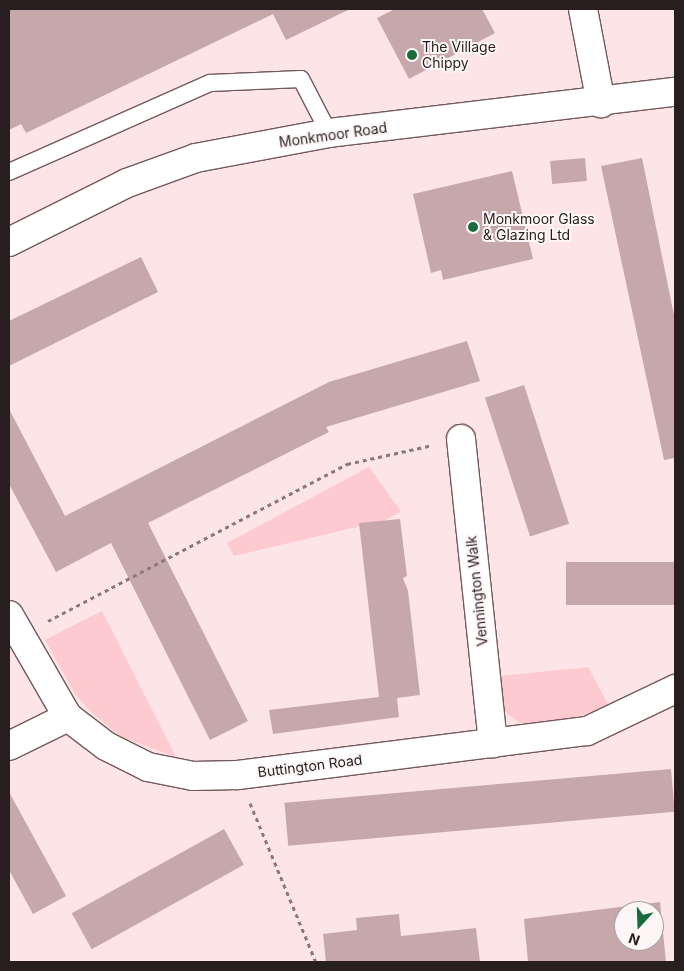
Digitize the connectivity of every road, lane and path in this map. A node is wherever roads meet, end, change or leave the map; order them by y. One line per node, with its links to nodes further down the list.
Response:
1 (583, 9): 3 (street)
2 (675, 92): 3 (street, Monkmoor Road)
3 (601, 103): 4 (street, Monkmoor Road)
4 (329, 134): 5 (lane); 6 (street, Monkmoor Road)
5 (9, 172)
6 (9, 242)
7 (460, 439): 8 (path); 11 (street, Vennington Walk)
8 (14, 625): 10 (street, Buttington Road)
9 (675, 689): 11 (street, Buttington Road)
10 (68, 717): 12 (street); 13 (street, Buttington Road)
11 (493, 743): 13 (street, Buttington Road)
12 (9, 746)
13 (238, 775): 14 (path)
14 (316, 962)

